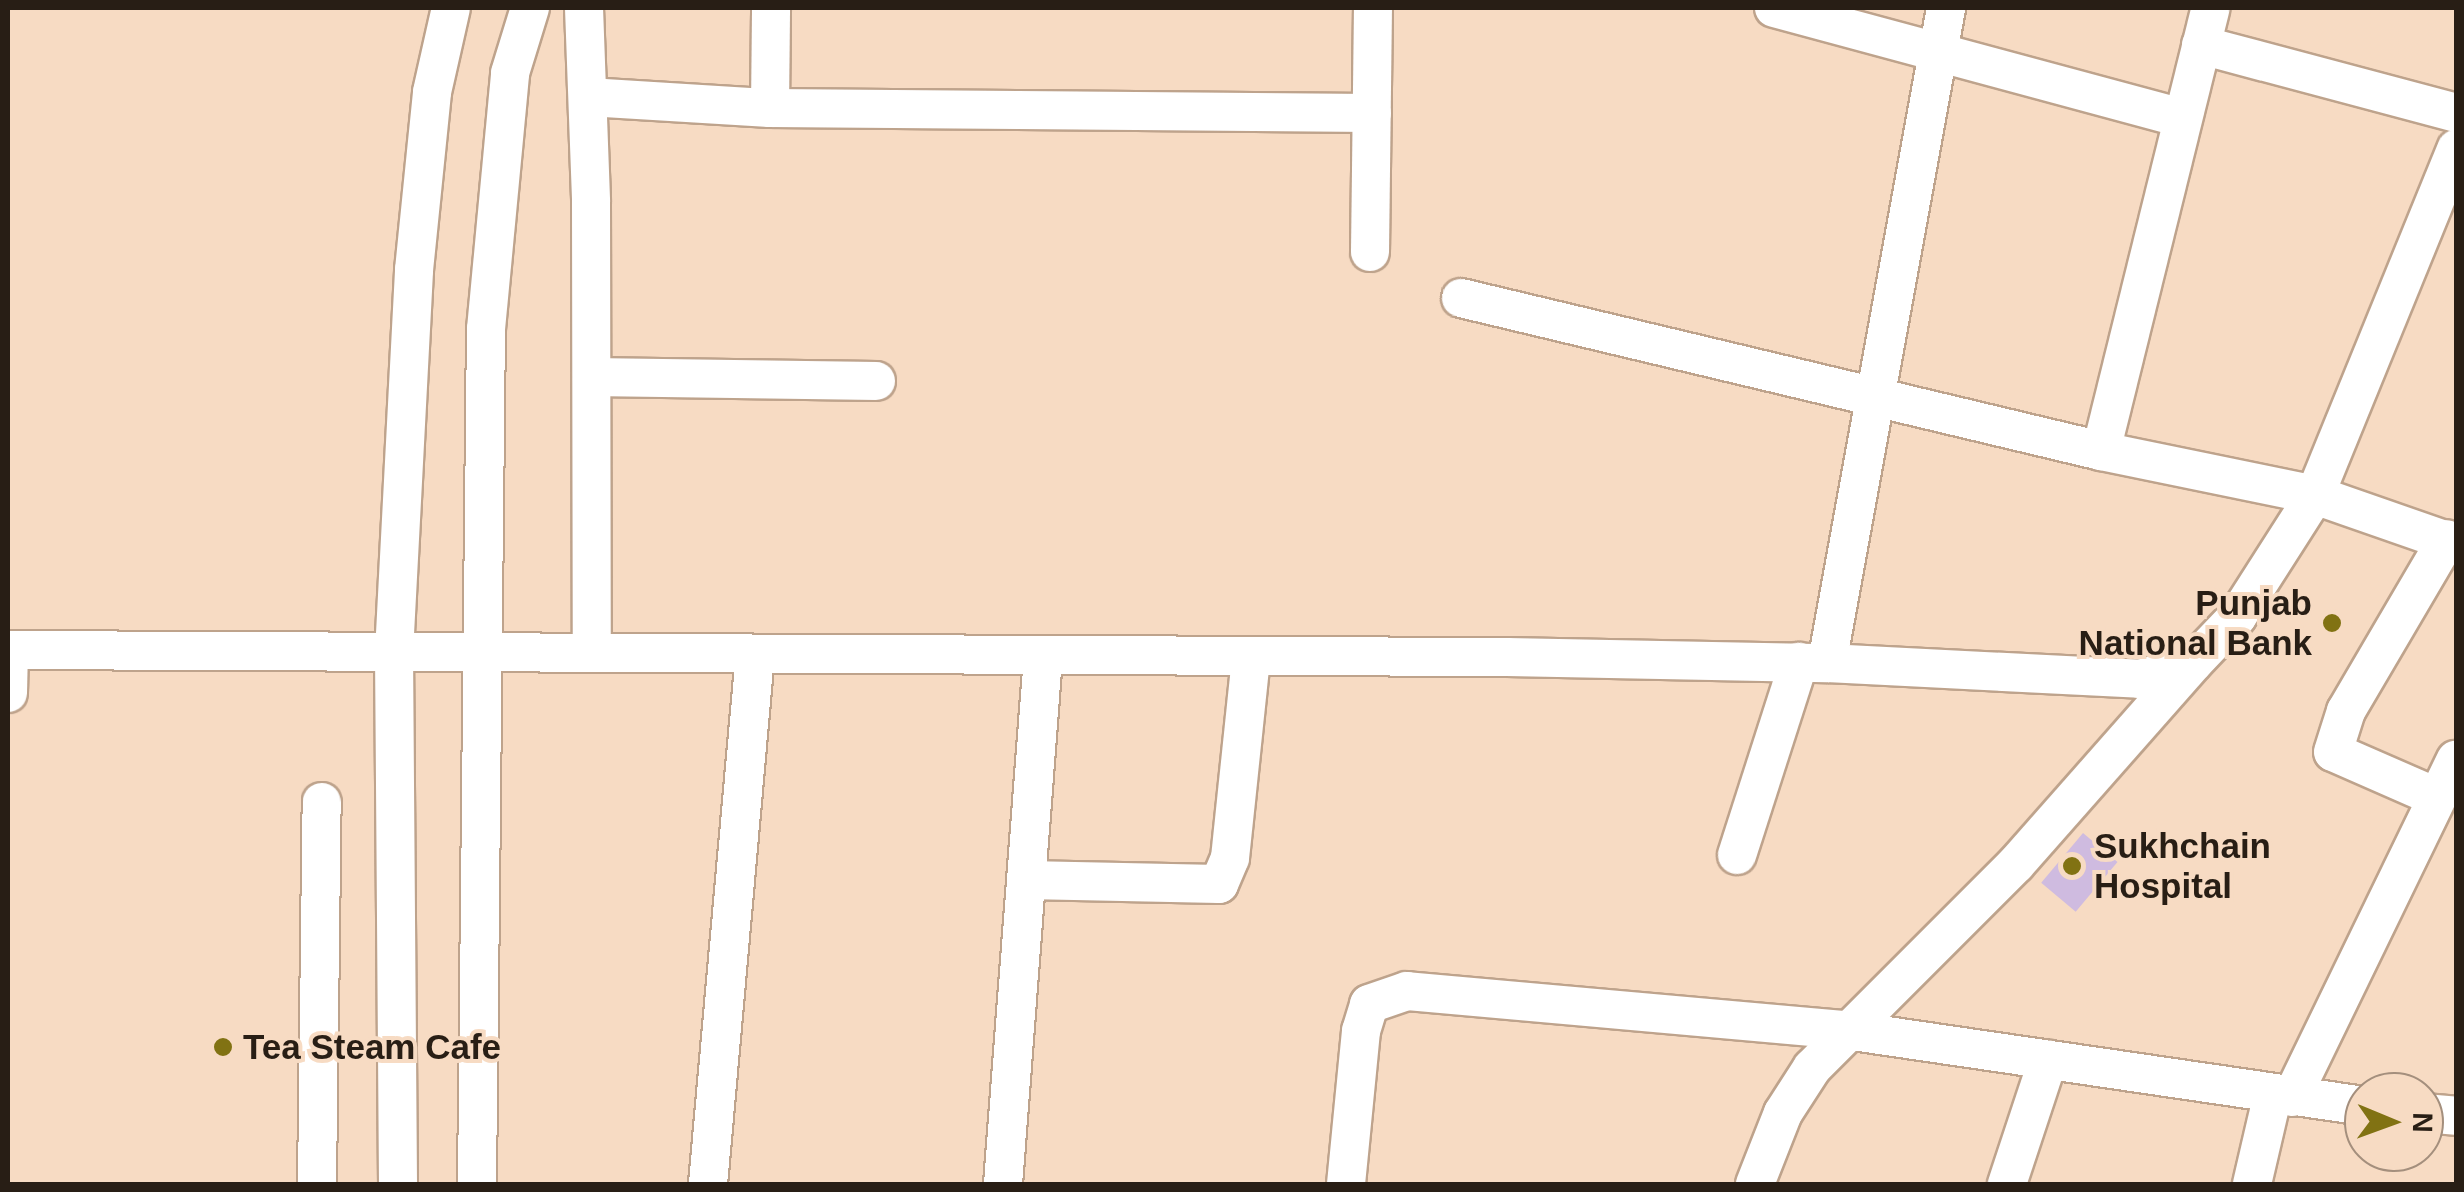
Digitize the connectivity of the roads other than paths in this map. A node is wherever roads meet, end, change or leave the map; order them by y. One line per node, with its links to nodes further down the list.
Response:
1 (451, 8): 26 (street)
2 (530, 8): 28 (street)
3 (584, 8): 11 (street)
4 (772, 8): 12 (street)
5 (1373, 8): 13 (street)
6 (1774, 8): 10 (street)
7 (1946, 8): 10 (street)
8 (2210, 8): 9 (street)
9 (2201, 45): 14 (street); 15 (street)
10 (1938, 51): 15 (street); 21 (street)
11 (588, 98): 12 (street); 19 (street)
12 (770, 108): 13 (street)
13 (1372, 113): 17 (street)
14 (2456, 114)
15 (2182, 118): 22 (street)
16 (2456, 149): 23 (street)
17 (1370, 252)
18 (1461, 298): 21 (street)
19 (592, 377): 20 (street); 27 (street)
20 (876, 381)
21 (1874, 396): 22 (street); 32 (street)
22 (2101, 451): 23 (street)
23 (2315, 495): 24 (street); 33 (street)
24 (2452, 541): 36 (street)
25 (8, 650): 26 (street); 34 (street)
26 (394, 653): 28 (street); 45 (street)
27 (592, 653): 28 (street); 29 (street)
28 (482, 655): 46 (street)
29 (755, 655): 30 (street); 47 (street)
30 (1042, 657): 31 (street); 39 (street)
31 (1251, 657): 32 (street); 39 (street)
32 (1813, 662): 33 (street); 38 (street)
33 (2193, 663): 40 (street)
34 (8, 693)
35 (2456, 760): 36 (street)
36 (2436, 797): 42 (street)
37 (322, 802): 44 (street)
38 (1737, 855)
39 (1026, 880): 48 (street)
40 (1846, 1030): 41 (street); 49 (street); 50 (street)
41 (2048, 1060): 42 (street); 51 (street)
42 (2282, 1096): 43 (street); 52 (street)
43 (2344, 1104)
44 (317, 1184)
45 (398, 1184)
46 (477, 1184)
47 (708, 1184)
48 (1003, 1184)
49 (1346, 1184)
50 (1755, 1184)
51 (2007, 1184)
52 (2252, 1184)

